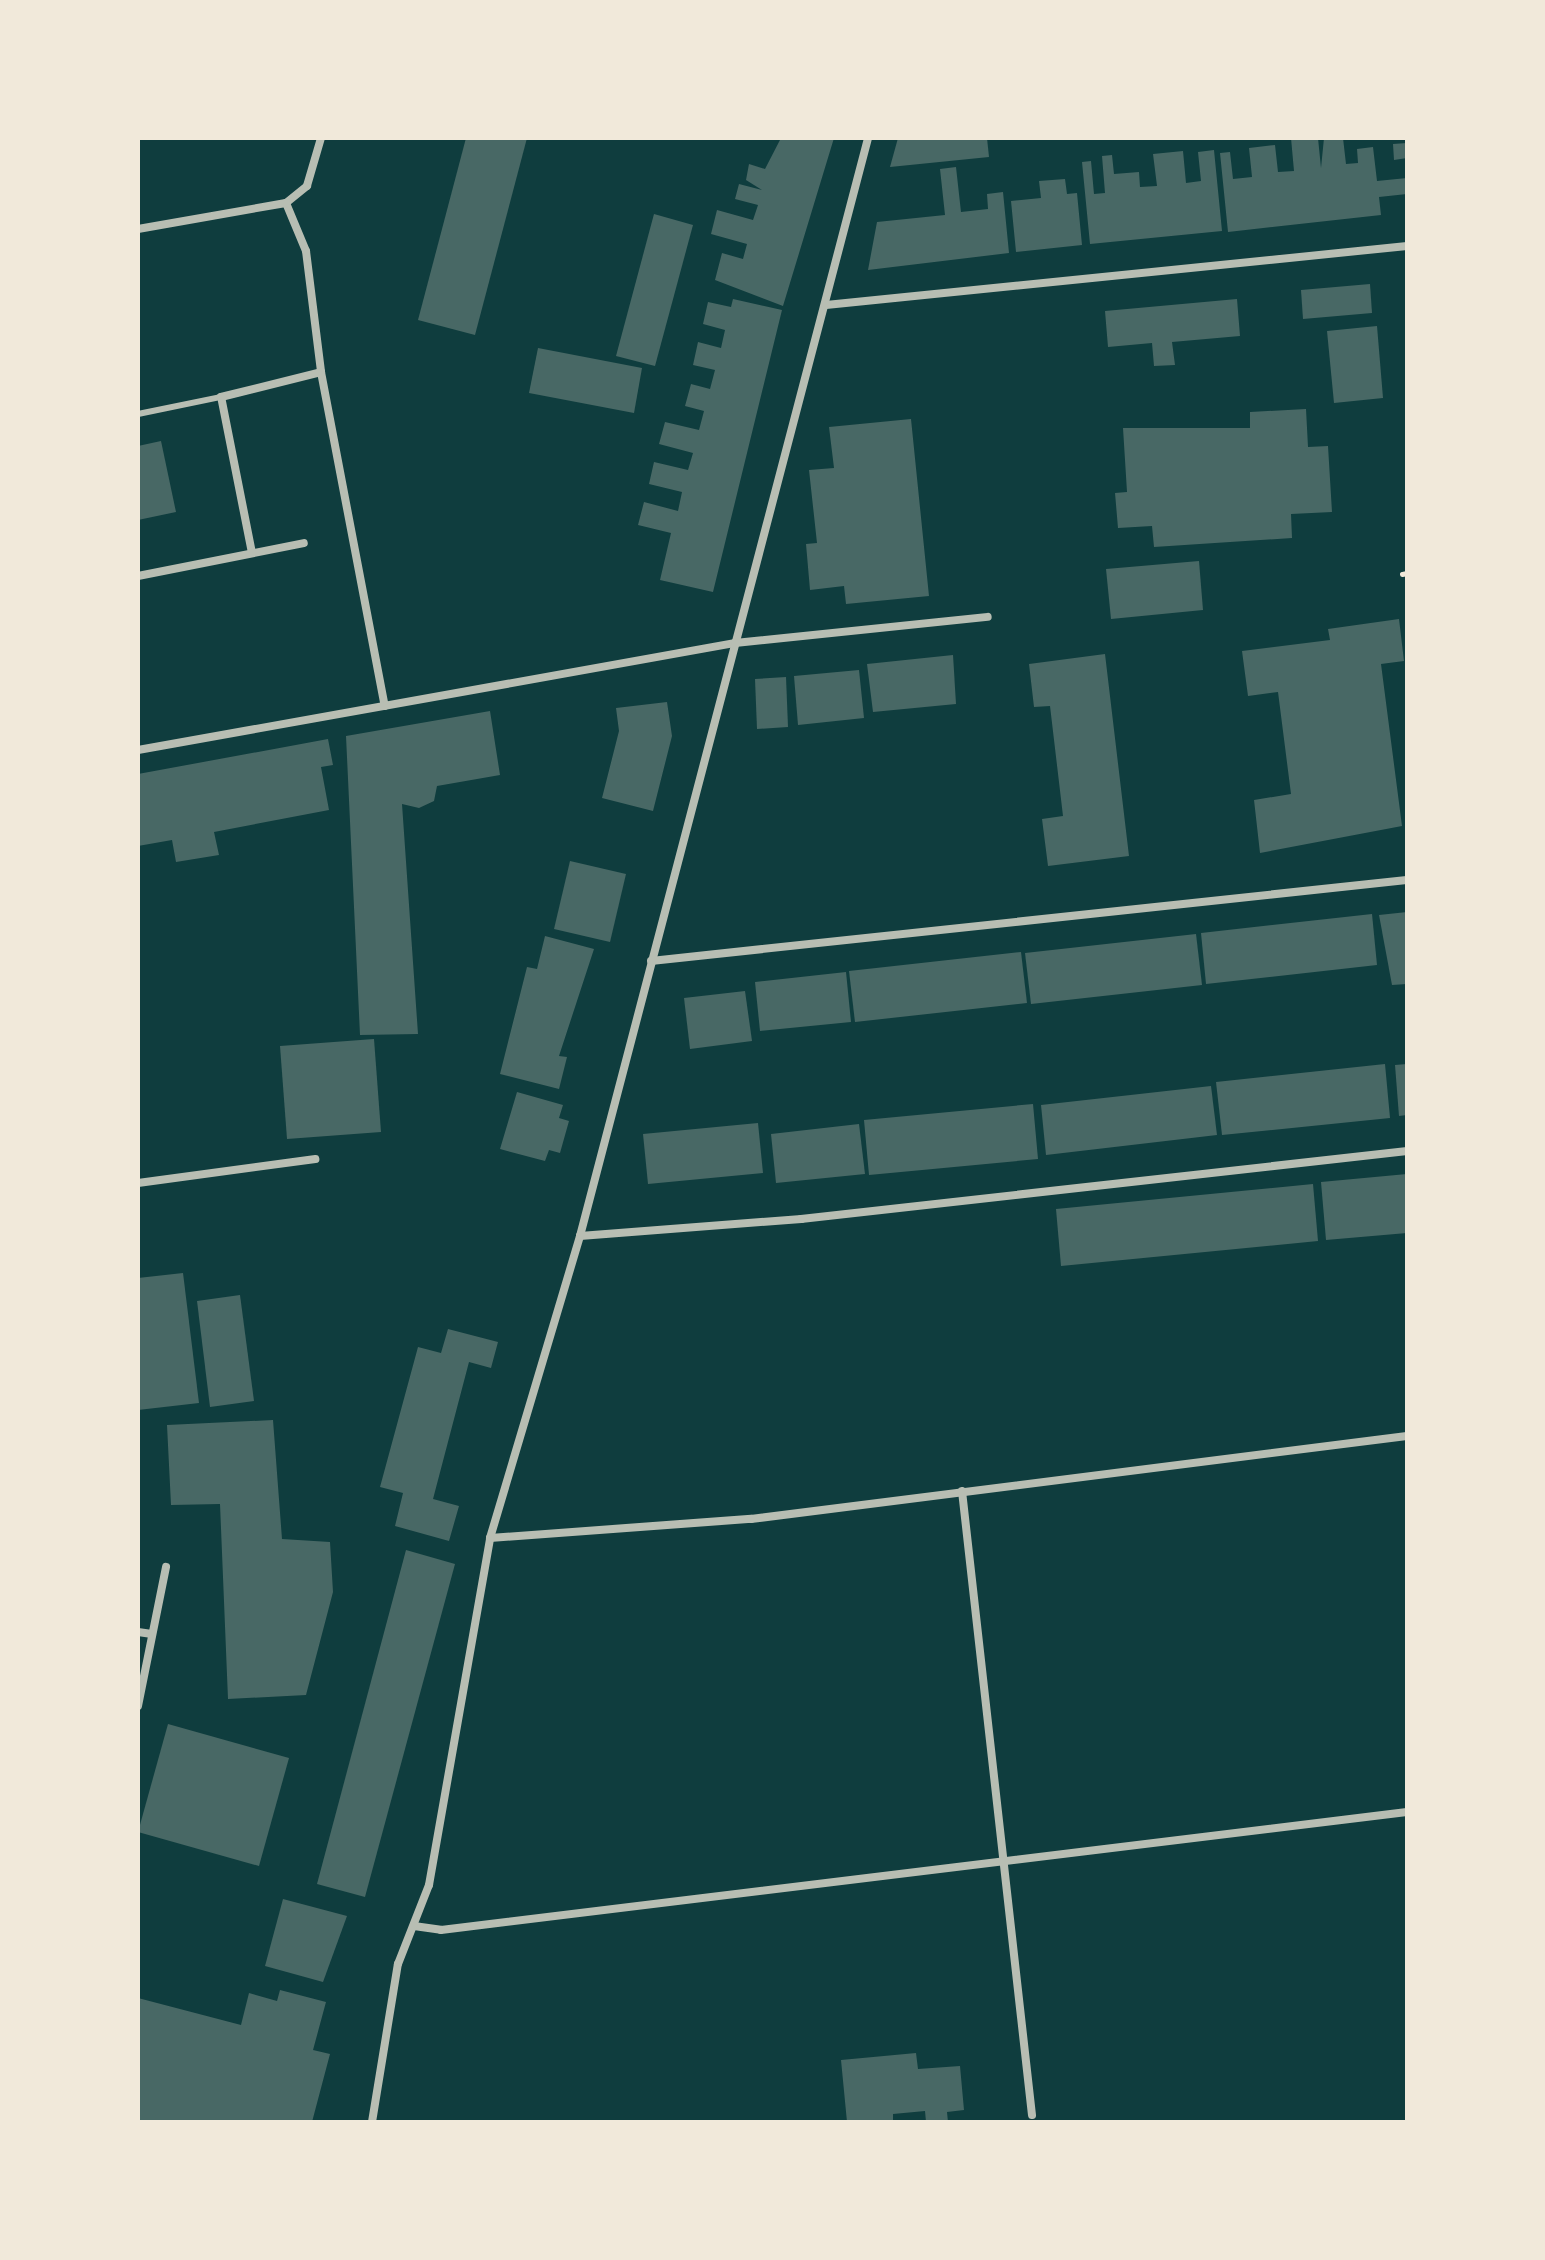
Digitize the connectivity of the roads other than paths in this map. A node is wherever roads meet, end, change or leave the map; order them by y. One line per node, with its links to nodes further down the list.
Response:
1 (321, 138): 3 (street)
2 (868, 138): 6 (street)
3 (286, 203): 4 (street); 7 (street)
4 (138, 229)
5 (1407, 246): 6 (street)
6 (826, 305): 14 (street)
7 (321, 372): 8 (street); 15 (street)
8 (221, 397): 9 (lane); 11 (street)
9 (138, 414)
10 (304, 543): 11 (street)
11 (252, 553): 12 (street)
12 (138, 576)
13 (988, 617): 14 (street)
14 (735, 643): 15 (street); 18 (street)
15 (385, 706): 16 (street)
16 (138, 750)
17 (1407, 880): 18 (street)
18 (651, 961): 22 (street)
19 (1407, 1151): 22 (street)
20 (315, 1159): 21 (street)
21 (138, 1183)
22 (580, 1236): 25 (street)
23 (1407, 1436): 24 (street)
24 (962, 1491): 25 (street); 31 (street)
25 (490, 1538): 32 (street)
26 (166, 1567): 28 (street)
27 (138, 1632): 28 (street)
28 (152, 1634): 29 (street)
29 (138, 1706)
30 (1407, 1812): 31 (street)
31 (1004, 1862): 32 (street); 33 (street)
32 (414, 1926): 34 (street)
33 (1032, 2115)
34 (372, 2122)

